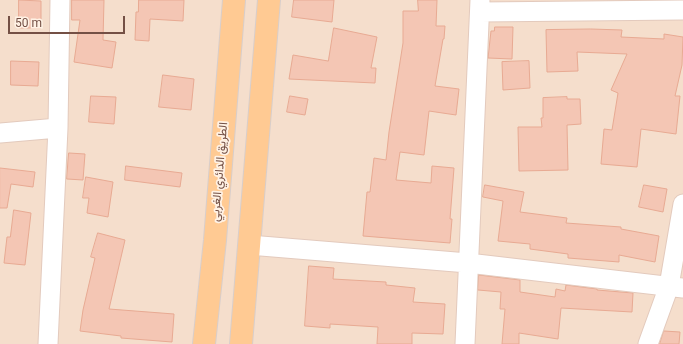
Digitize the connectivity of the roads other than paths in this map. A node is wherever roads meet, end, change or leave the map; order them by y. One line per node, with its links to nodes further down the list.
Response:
1 (60, 0): 6 (street)
2 (234, 0): 13 (main road, الطريق الدائري الغربي)
3 (269, 0): 9 (main road)
4 (480, 6): 5 (street); 10 (street)
5 (683, 10)
6 (58, 128): 7 (street); 12 (street)
7 (0, 133)
8 (683, 204): 11 (street)
9 (249, 245): 10 (street); 14 (main road)
10 (468, 263): 11 (street); 15 (street)
11 (676, 287): 16 (street)
12 (48, 344)
13 (204, 344)
14 (241, 344)
15 (465, 344)
16 (648, 344)

